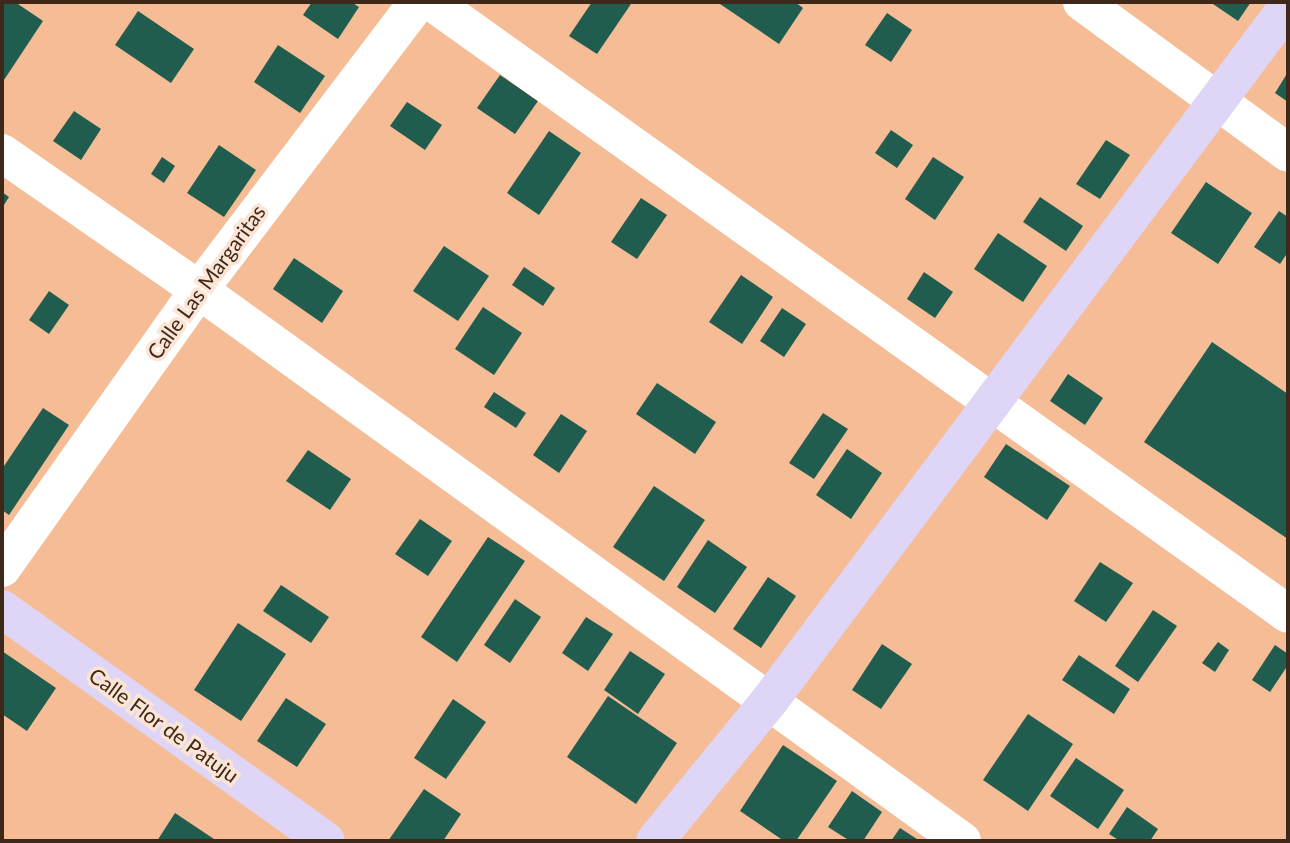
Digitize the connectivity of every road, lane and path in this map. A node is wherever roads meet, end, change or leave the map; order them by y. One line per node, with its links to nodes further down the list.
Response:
1 (418, 2): 8 (street, Calle Las Margaritas)
2 (432, 2): 9 (street)
3 (1082, 2): 5 (street)
4 (1288, 6): 5 (street)
5 (1216, 100): 7 (street); 9 (street)
6 (2, 153): 8 (street)
7 (1288, 153)
8 (199, 290): 10 (street, Calle Las Margaritas); 13 (street)
9 (991, 402): 12 (street); 13 (street)
10 (2, 568)
11 (2, 609): 14 (street, Calle Flor de Patuju)
12 (1288, 614)
13 (770, 700): 15 (street); 16 (street)
14 (326, 841)
15 (655, 841)
16 (962, 841)

